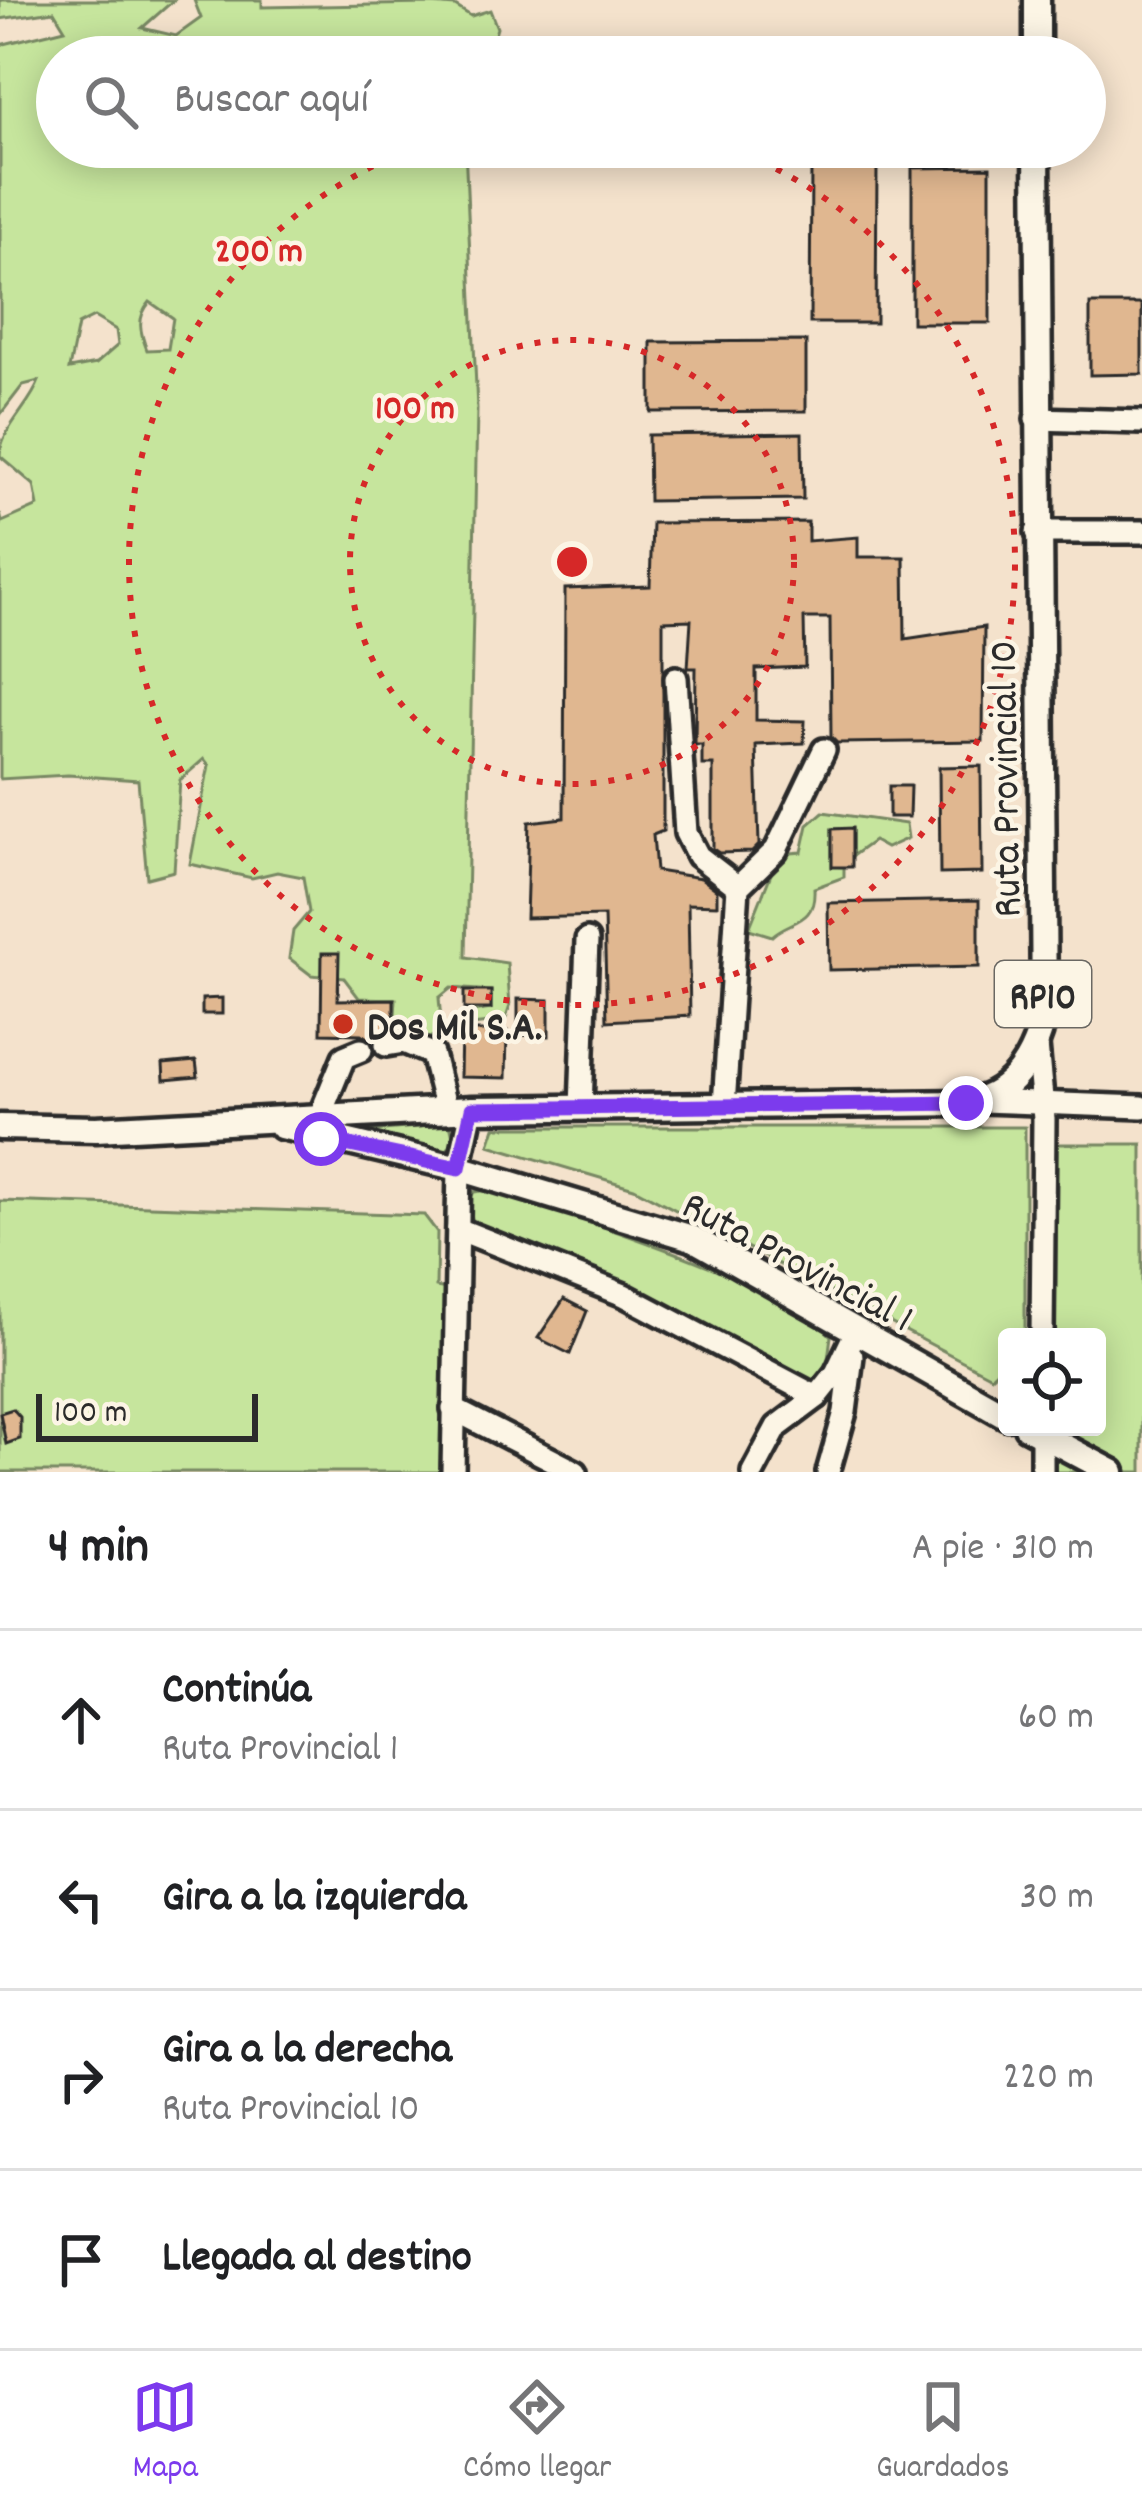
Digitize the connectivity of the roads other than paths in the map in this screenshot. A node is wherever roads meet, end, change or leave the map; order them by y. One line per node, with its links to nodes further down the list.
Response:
1 (1037, 0): 2 (main road)
2 (1037, 36)
3 (1037, 168): 4 (main road, Ruta Provincial 10 / RP10)
4 (1036, 419): 5 (street); 6 (main road, Ruta Provincial 10 / RP10)
5 (1142, 422)
6 (1037, 532): 7 (street); 13 (main road, Ruta Provincial 10 / RP10)
7 (1142, 532)
8 (676, 678): 10 (street)
9 (824, 749): 10 (street)
10 (738, 887): 17 (street)
11 (587, 940): 19 (street)
12 (386, 1045): 21 (street)
13 (1037, 1045): 15 (main road, RP10); 16 (street)
14 (361, 1050): 22 (street)
15 (982, 1101): 16 (street); 17 (main road)
16 (1042, 1103): 18 (street); 27 (street)
17 (724, 1106): 19 (main road)
18 (1142, 1107)
19 (581, 1108): 20 (main road)
20 (472, 1109): 21 (main road); 25 (street)
21 (446, 1111): 22 (main road)
22 (319, 1118): 23 (main road)
23 (268, 1122): 24 (main road); 25 (main road, Ruta Provincial 1)
24 (0, 1127)
25 (459, 1168): 26 (street); 28 (main road, Ruta Provincial 1)
26 (458, 1229): 29 (street); 30 (street)
27 (1042, 1328)
28 (856, 1330): 29 (street); 31 (main road, Ruta Provincial 1); 37 (street)
29 (817, 1396): 36 (street)
30 (453, 1409): 34 (street); 35 (street)
31 (998, 1411)
32 (1038, 1436): 38 (street)
33 (1048, 1436): 39 (main road)
34 (453, 1472)
35 (576, 1472)
36 (753, 1472)
37 (828, 1472)
38 (1042, 1472)
39 (1112, 1472)

